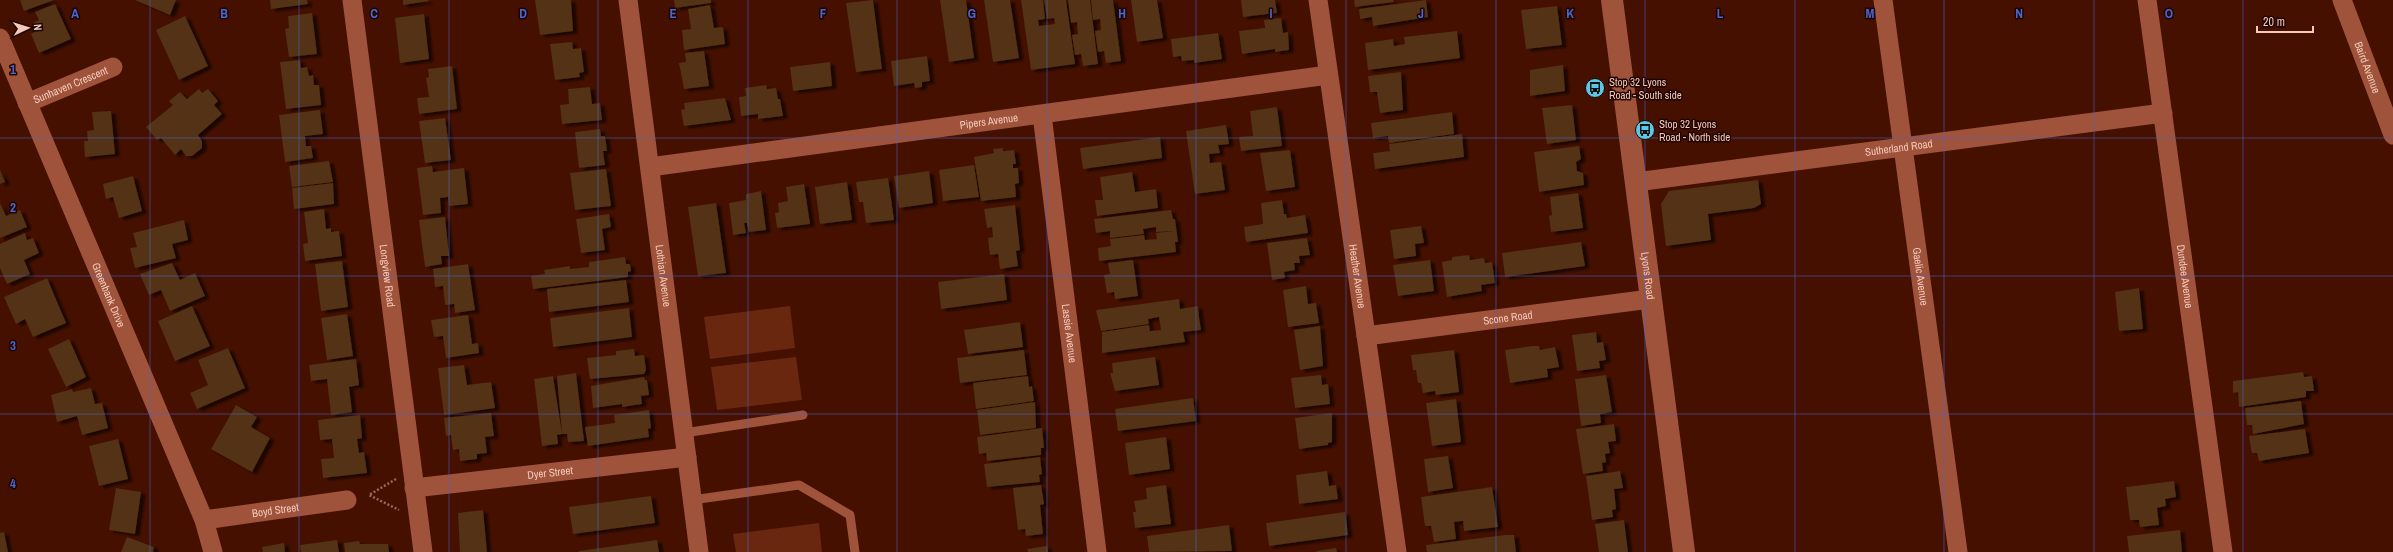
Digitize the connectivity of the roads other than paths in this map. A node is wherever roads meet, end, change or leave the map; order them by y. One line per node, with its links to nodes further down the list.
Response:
1 (352, 0): 23 (street, Longview Road)
2 (628, 0): 16 (street, Lothian Avenue)
3 (1318, 0): 10 (street, Heather Avenue)
4 (1612, 0): 17 (street, Lyons Road)
5 (1883, 0): 15 (street, Gaelic Avenue)
6 (2147, 0): 12 (street, Dundee Avenue)
7 (2342, 0): 14 (street, Baird Avenue)
8 (0, 38): 11 (street, Greenbank Drive)
9 (113, 67): 11 (street, Sunhaven Crescent)
10 (1328, 75): 13 (street, Pipers Avenue); 19 (street, Heather Avenue)
11 (27, 103): 26 (street, Greenbank Drive)
12 (2163, 113): 15 (street, Sutherland Road); 35 (street, Dundee Avenue)
13 (1042, 115): 16 (street, Pipers Avenue); 31 (street, Lassie Avenue)
14 (2393, 135)
15 (1903, 146): 17 (street, Sutherland Road); 34 (street, Gaelic Avenue)
16 (650, 167): 21 (street, Lothian Avenue)
17 (1636, 182): 18 (street, Lyons Road)
18 (1650, 299): 19 (street, Scone Road); 33 (street, Lyons Road)
19 (1366, 336): 32 (street, Heather Avenue)
20 (803, 416): 21 (lane)
21 (684, 433): 22 (street, Lothian Avenue)
22 (687, 457): 23 (street, Dyer Street); 25 (street, Lothian Avenue)
23 (406, 487): 28 (street, Longview Road)
24 (347, 500): 26 (street, Boyd Street)
25 (692, 500): 29 (street, Lothian Avenue); 30 (lane)
26 (204, 520): 27 (street, Greenbank Drive)
27 (213, 552)
28 (423, 552)
29 (699, 552)
30 (855, 552)
31 (1097, 552)
32 (1397, 552)
33 (1684, 552)
34 (1958, 552)
35 (2223, 552)

